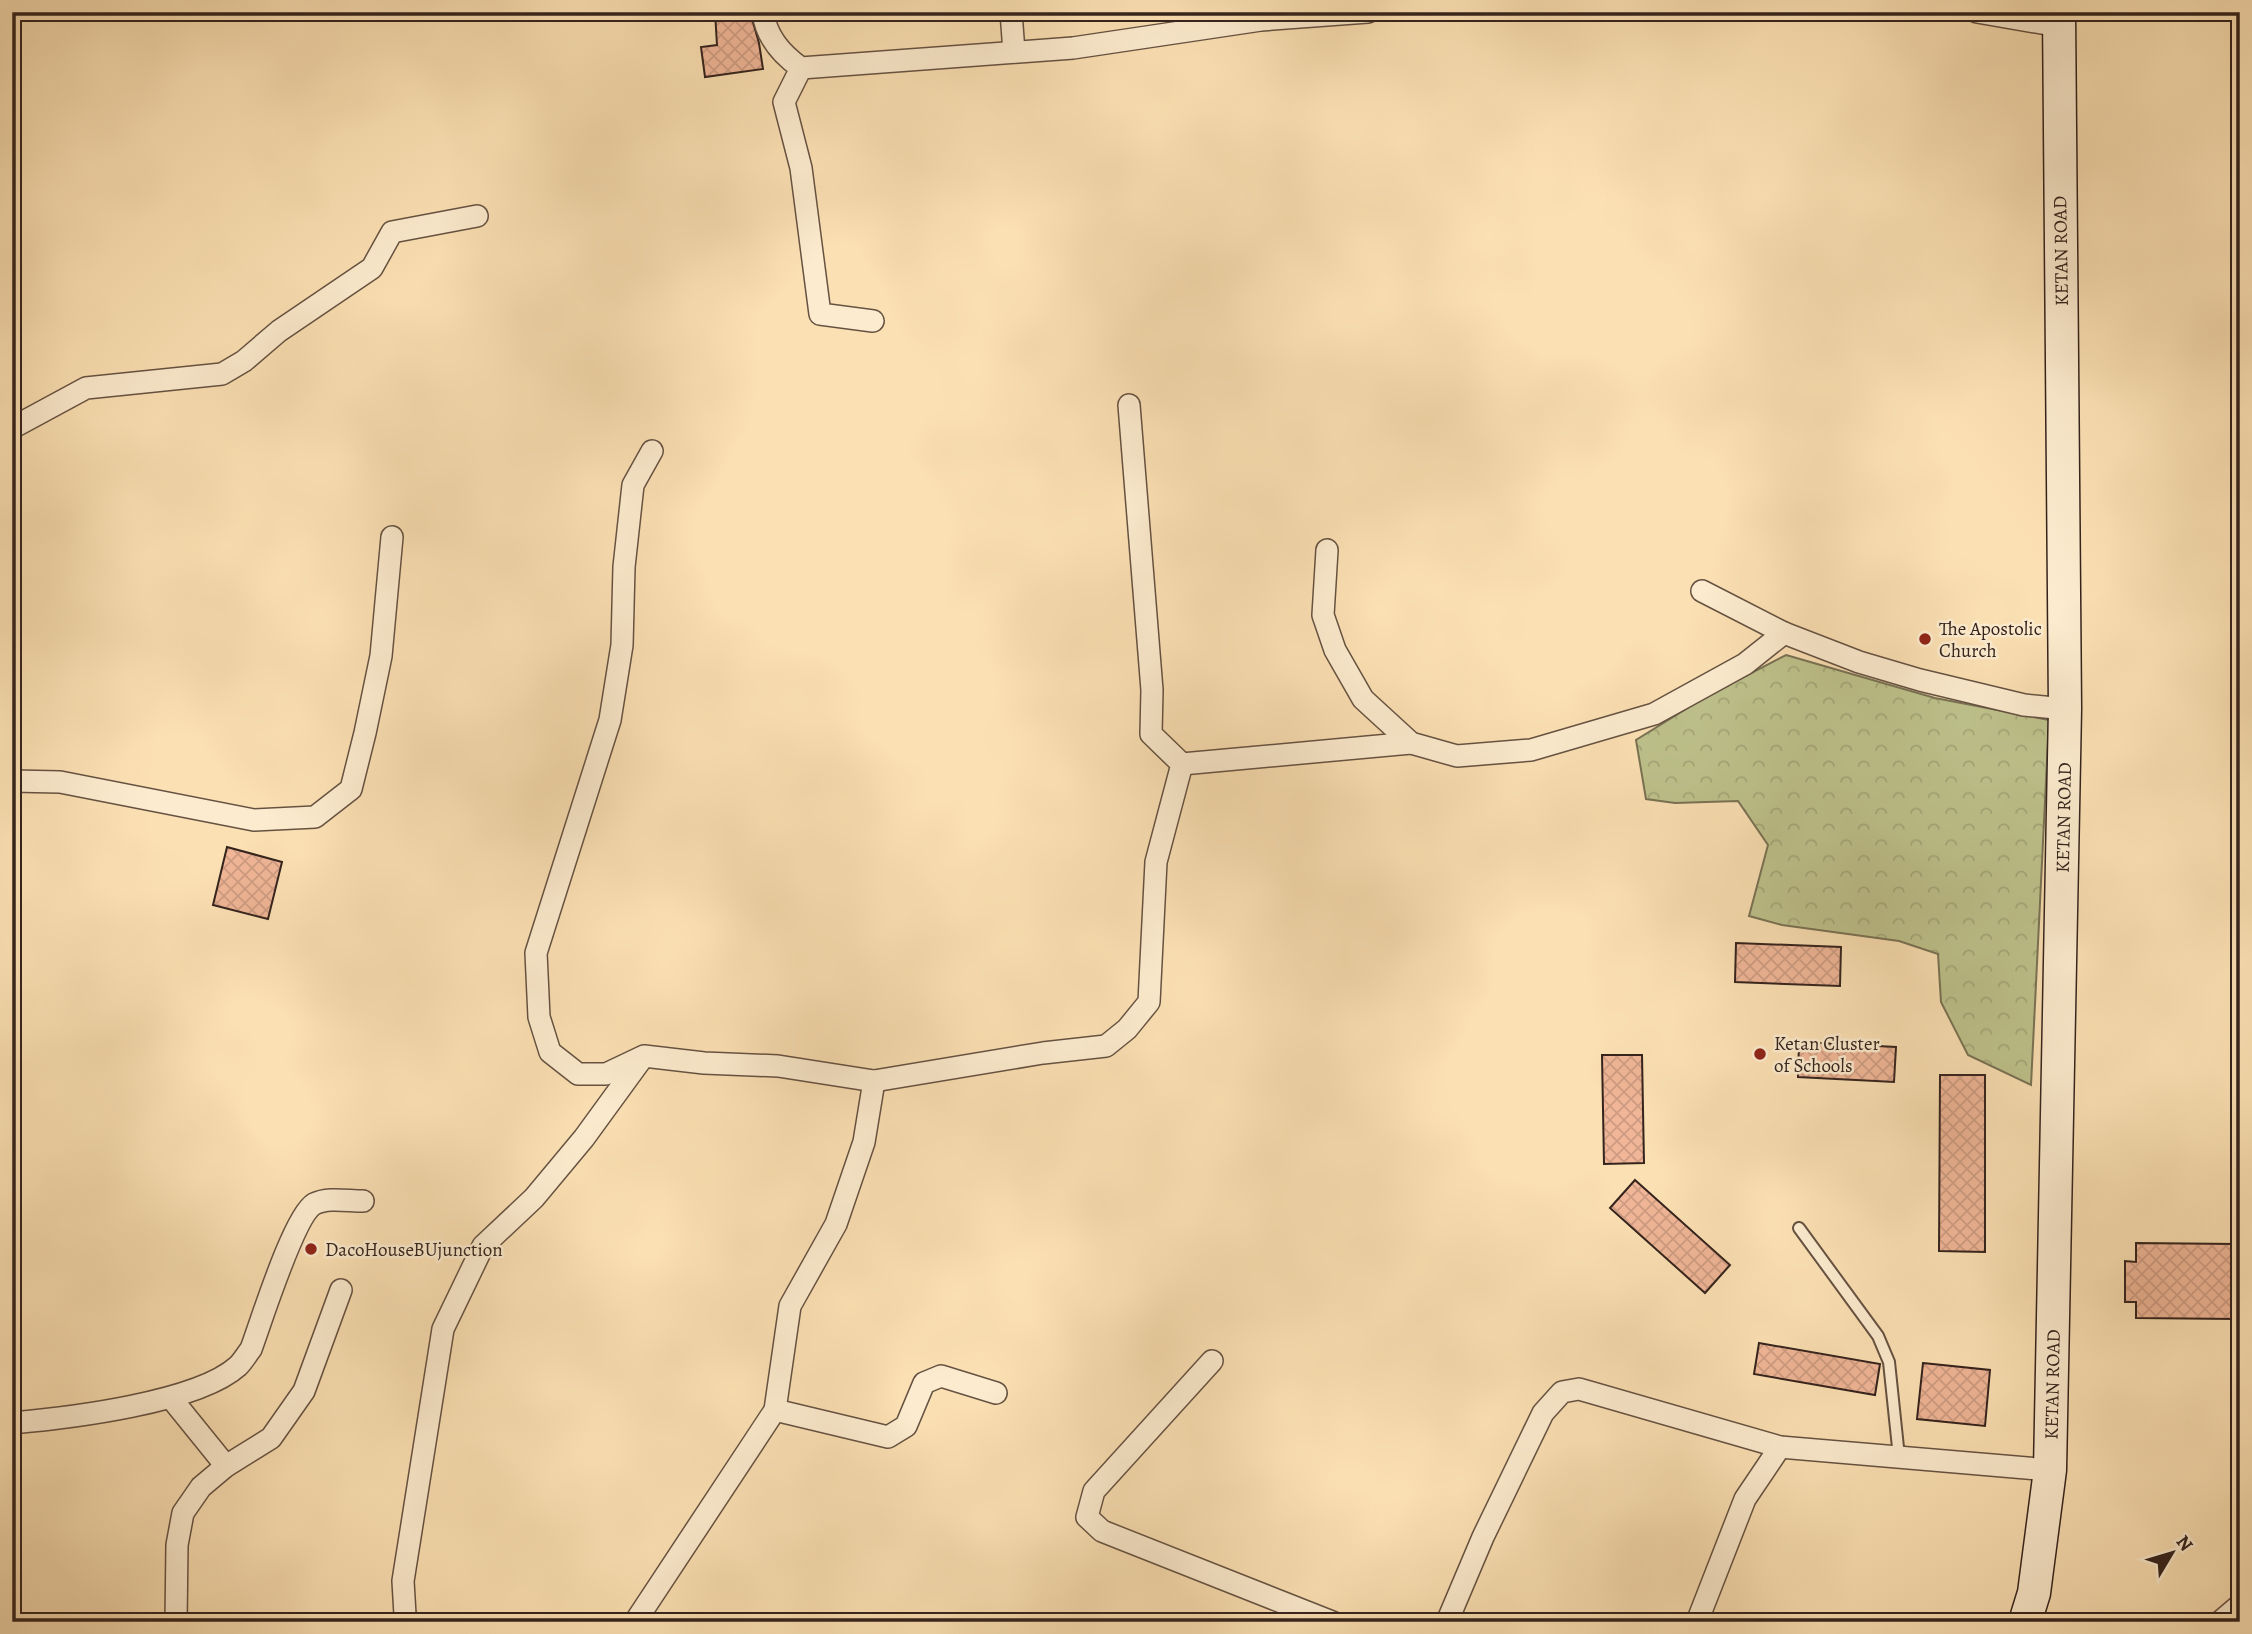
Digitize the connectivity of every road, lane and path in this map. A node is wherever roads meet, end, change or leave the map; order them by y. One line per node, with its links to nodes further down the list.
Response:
1 (763, 12): 7 (street)
2 (1011, 12): 6 (street)
3 (1368, 12): 6 (street)
4 (1977, 12): 5 (street)
5 (2059, 19): 17 (street, KETAN ROAD)
6 (1014, 52): 7 (street)
7 (802, 68): 9 (street)
8 (477, 216): 11 (street)
9 (873, 321)
10 (1129, 405): 19 (street)
11 (12, 428)
12 (652, 451): 21 (street)
13 (392, 537): 20 (street)
14 (1327, 550): 18 (street)
15 (1702, 591): 16 (street)
16 (1784, 633): 17 (street); 18 (street)
17 (2065, 709): 34 (street, KETAN ROAD)
18 (1411, 743): 19 (street)
19 (1182, 764): 22 (street)
20 (12, 781)
21 (644, 1056): 22 (street); 37 (street)
22 (874, 1081): 29 (street)
23 (362, 1201): 28 (street)
24 (1800, 1228): 32 (lane)
25 (341, 1290): 33 (street)
26 (1212, 1361): 39 (street)
27 (996, 1393): 29 (street)
28 (171, 1398): 30 (street); 33 (street)
29 (775, 1410): 38 (street)
30 (12, 1423)
31 (1780, 1447): 32 (street); 40 (street); 41 (street)
32 (1899, 1457): 34 (street)
33 (226, 1466): 36 (street)
34 (2050, 1470): 42 (street, KETAN ROAD)
35 (2240, 1605): 43 (street)
36 (176, 1622)
37 (409, 1622)
38 (635, 1622)
39 (1332, 1622)
40 (1447, 1622)
41 (1697, 1622)
42 (2025, 1622)
43 (2220, 1622)

